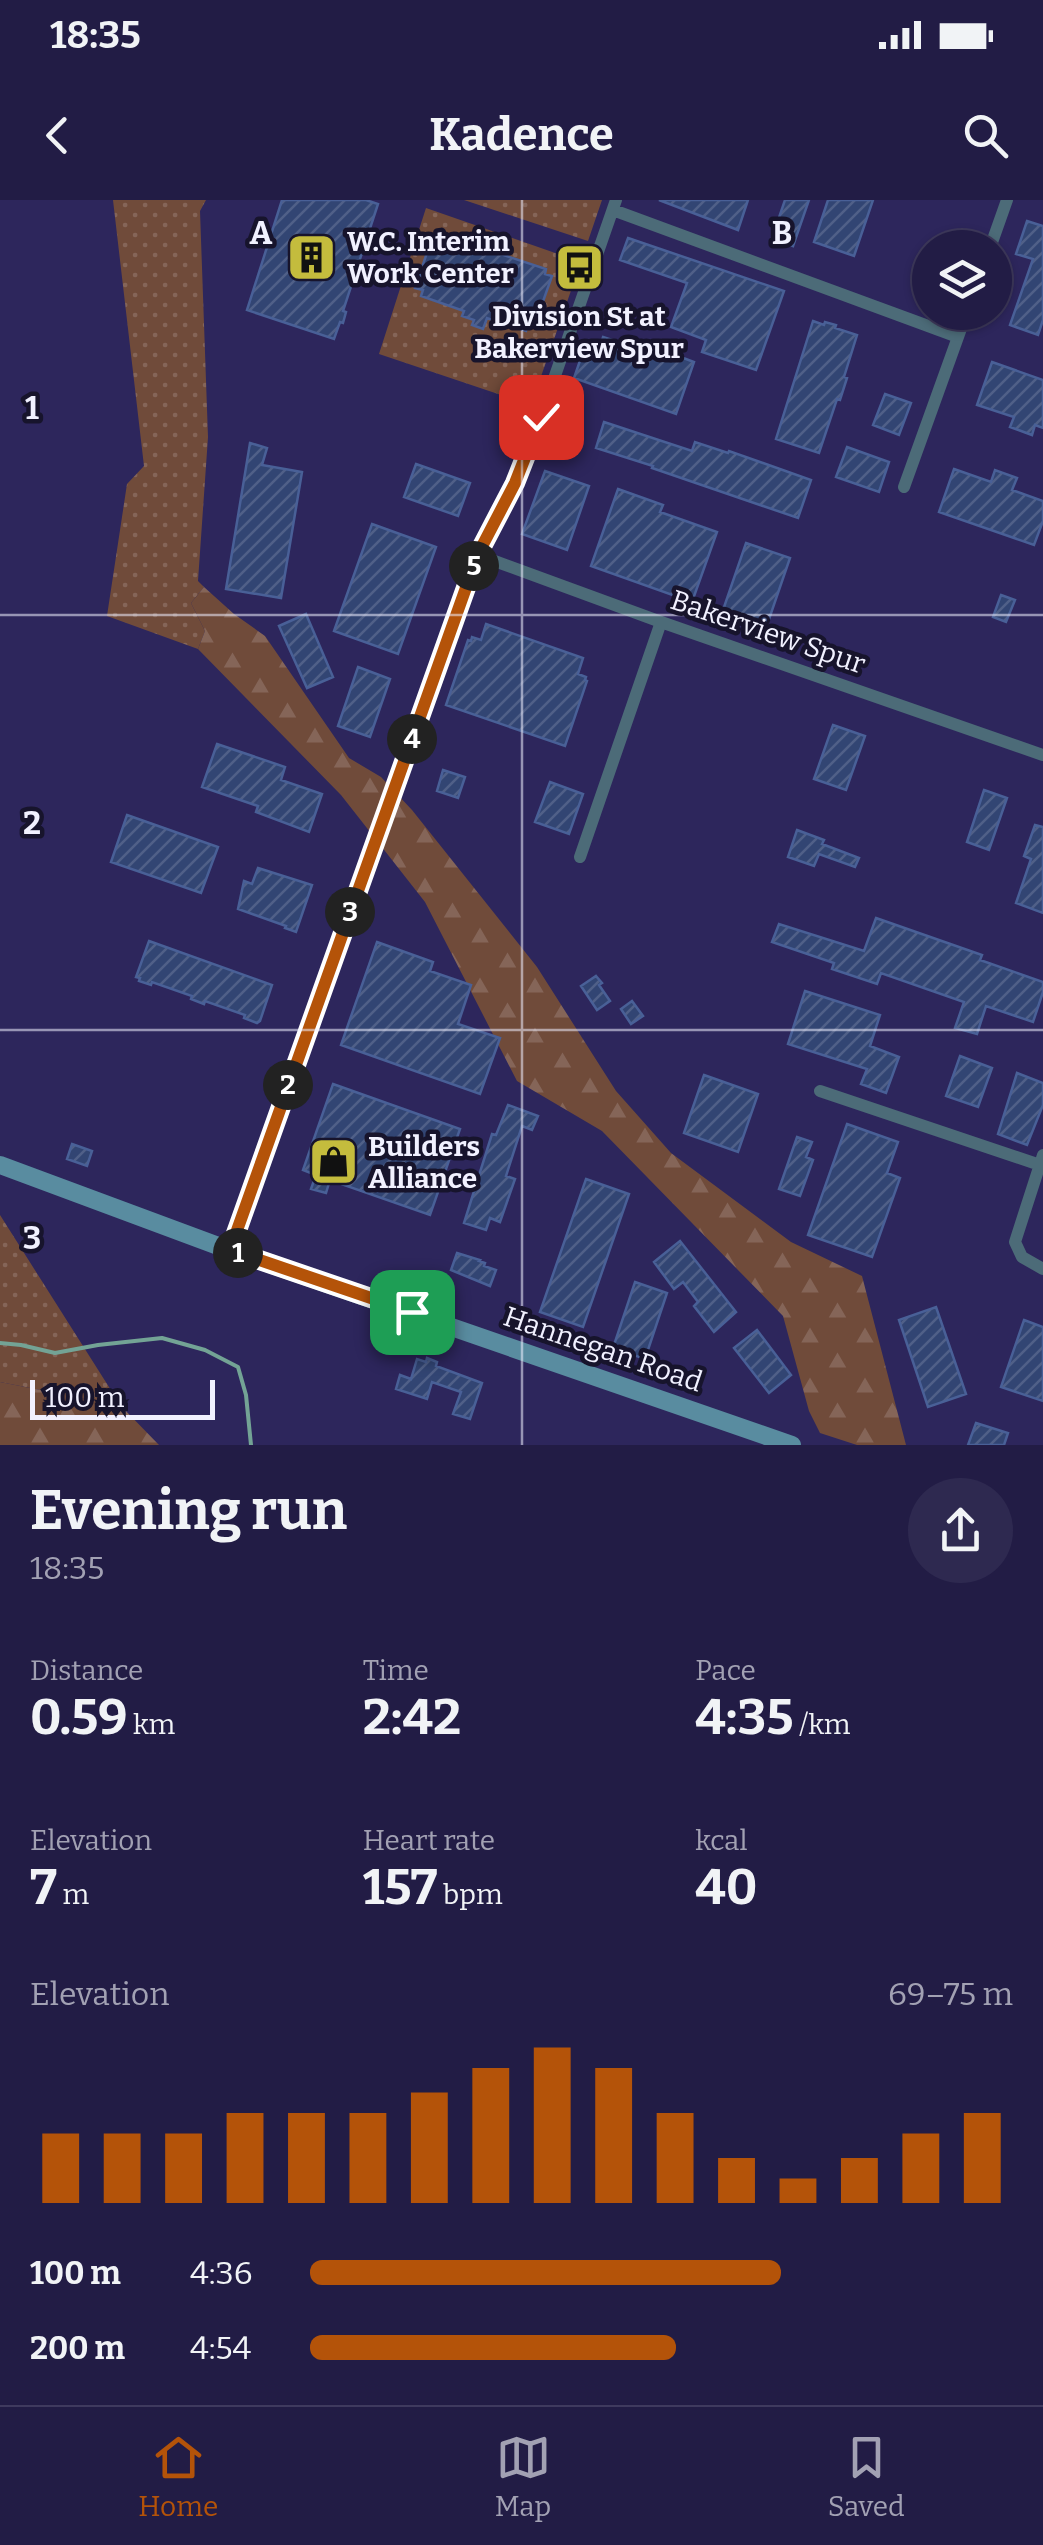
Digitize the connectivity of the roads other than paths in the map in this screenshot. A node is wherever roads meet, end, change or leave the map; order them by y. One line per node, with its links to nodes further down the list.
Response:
1 (1007, 200): 3 (street)
2 (615, 205): 5 (street); 7 (street)
3 (996, 230)
4 (960, 330): 5 (street)
5 (958, 337): 6 (street)
6 (904, 487)
7 (478, 554): 8 (street, Bakerview Spur); 14 (street)
8 (661, 622): 9 (street, Bakerview Spur); 10 (street)
9 (1043, 755)
10 (580, 856)
11 (820, 1091): 12 (street)
12 (1041, 1160): 15 (street)
13 (0, 1166): 14 (main road, Hannegan Road)
14 (230, 1250): 16 (main road, Hannegan Road)
15 (1043, 1269)
16 (792, 1445)

